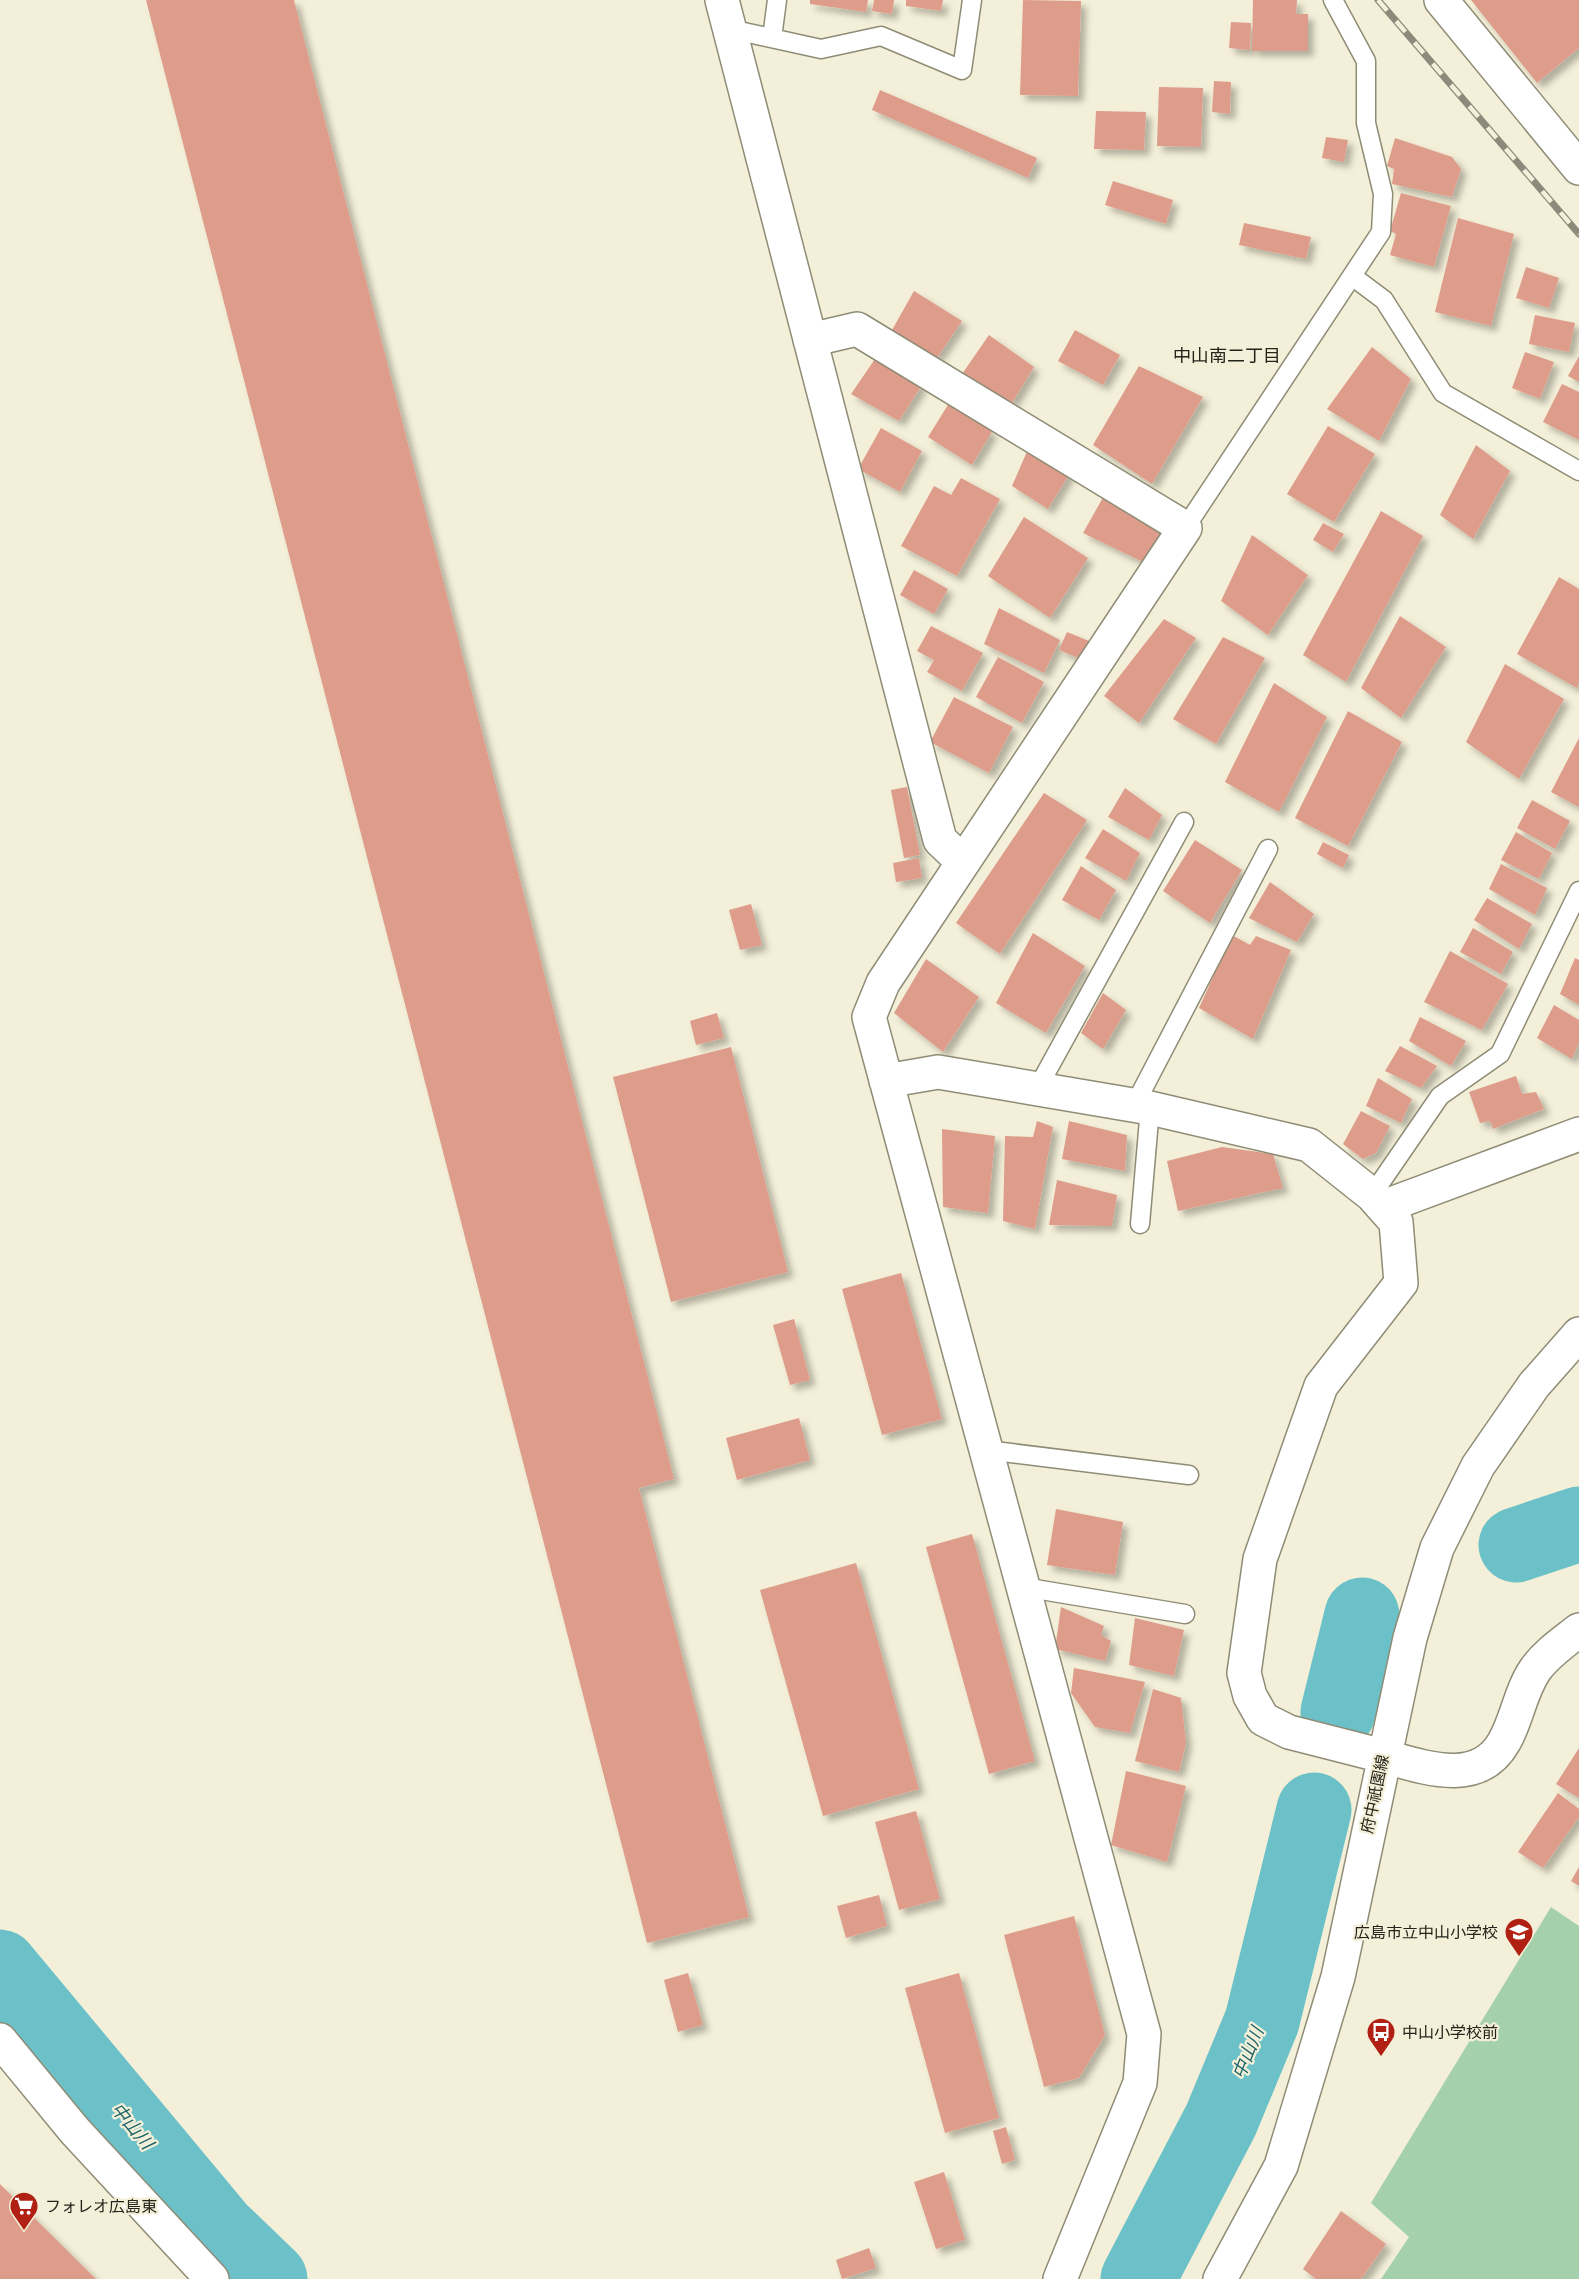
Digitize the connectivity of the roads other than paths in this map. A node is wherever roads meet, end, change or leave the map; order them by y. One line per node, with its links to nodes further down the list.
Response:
1 (777, 0): 6 (lane)
2 (972, 0): 6 (lane)
3 (1333, 0): 8 (lane)
4 (1441, 0): 7 (street)
5 (726, 15): 6 (lane); 9 (street)
6 (772, 38)
7 (1579, 168)
8 (1352, 276): 10 (lane); 11 (lane)
9 (810, 340): 11 (street); 14 (street)
10 (1579, 471)
11 (1185, 528): 14 (street)
12 (1184, 822): 17 (lane)
13 (1268, 849): 18 (lane)
14 (963, 862): 16 (street)
15 (1579, 891): 20 (lane)
16 (886, 1081): 17 (street); 23 (street)
17 (1036, 1089): 18 (street)
18 (1142, 1107): 20 (street); 21 (lane)
19 (1579, 1134): 20 (street)
20 (1378, 1201): 28 (street)
21 (1140, 1224)
22 (1579, 1334): 28 (street, 府中祇園線)
23 (986, 1450): 24 (lane); 25 (street)
24 (1189, 1475)
25 (1023, 1587): 26 (lane); 31 (street)
26 (1185, 1614)
27 (1579, 1630): 28 (street)
28 (1383, 1756): 32 (street, 府中祇園線)
29 (0, 2040): 30 (street)
30 (212, 2279)
31 (1059, 2279)
32 (1220, 2279)

